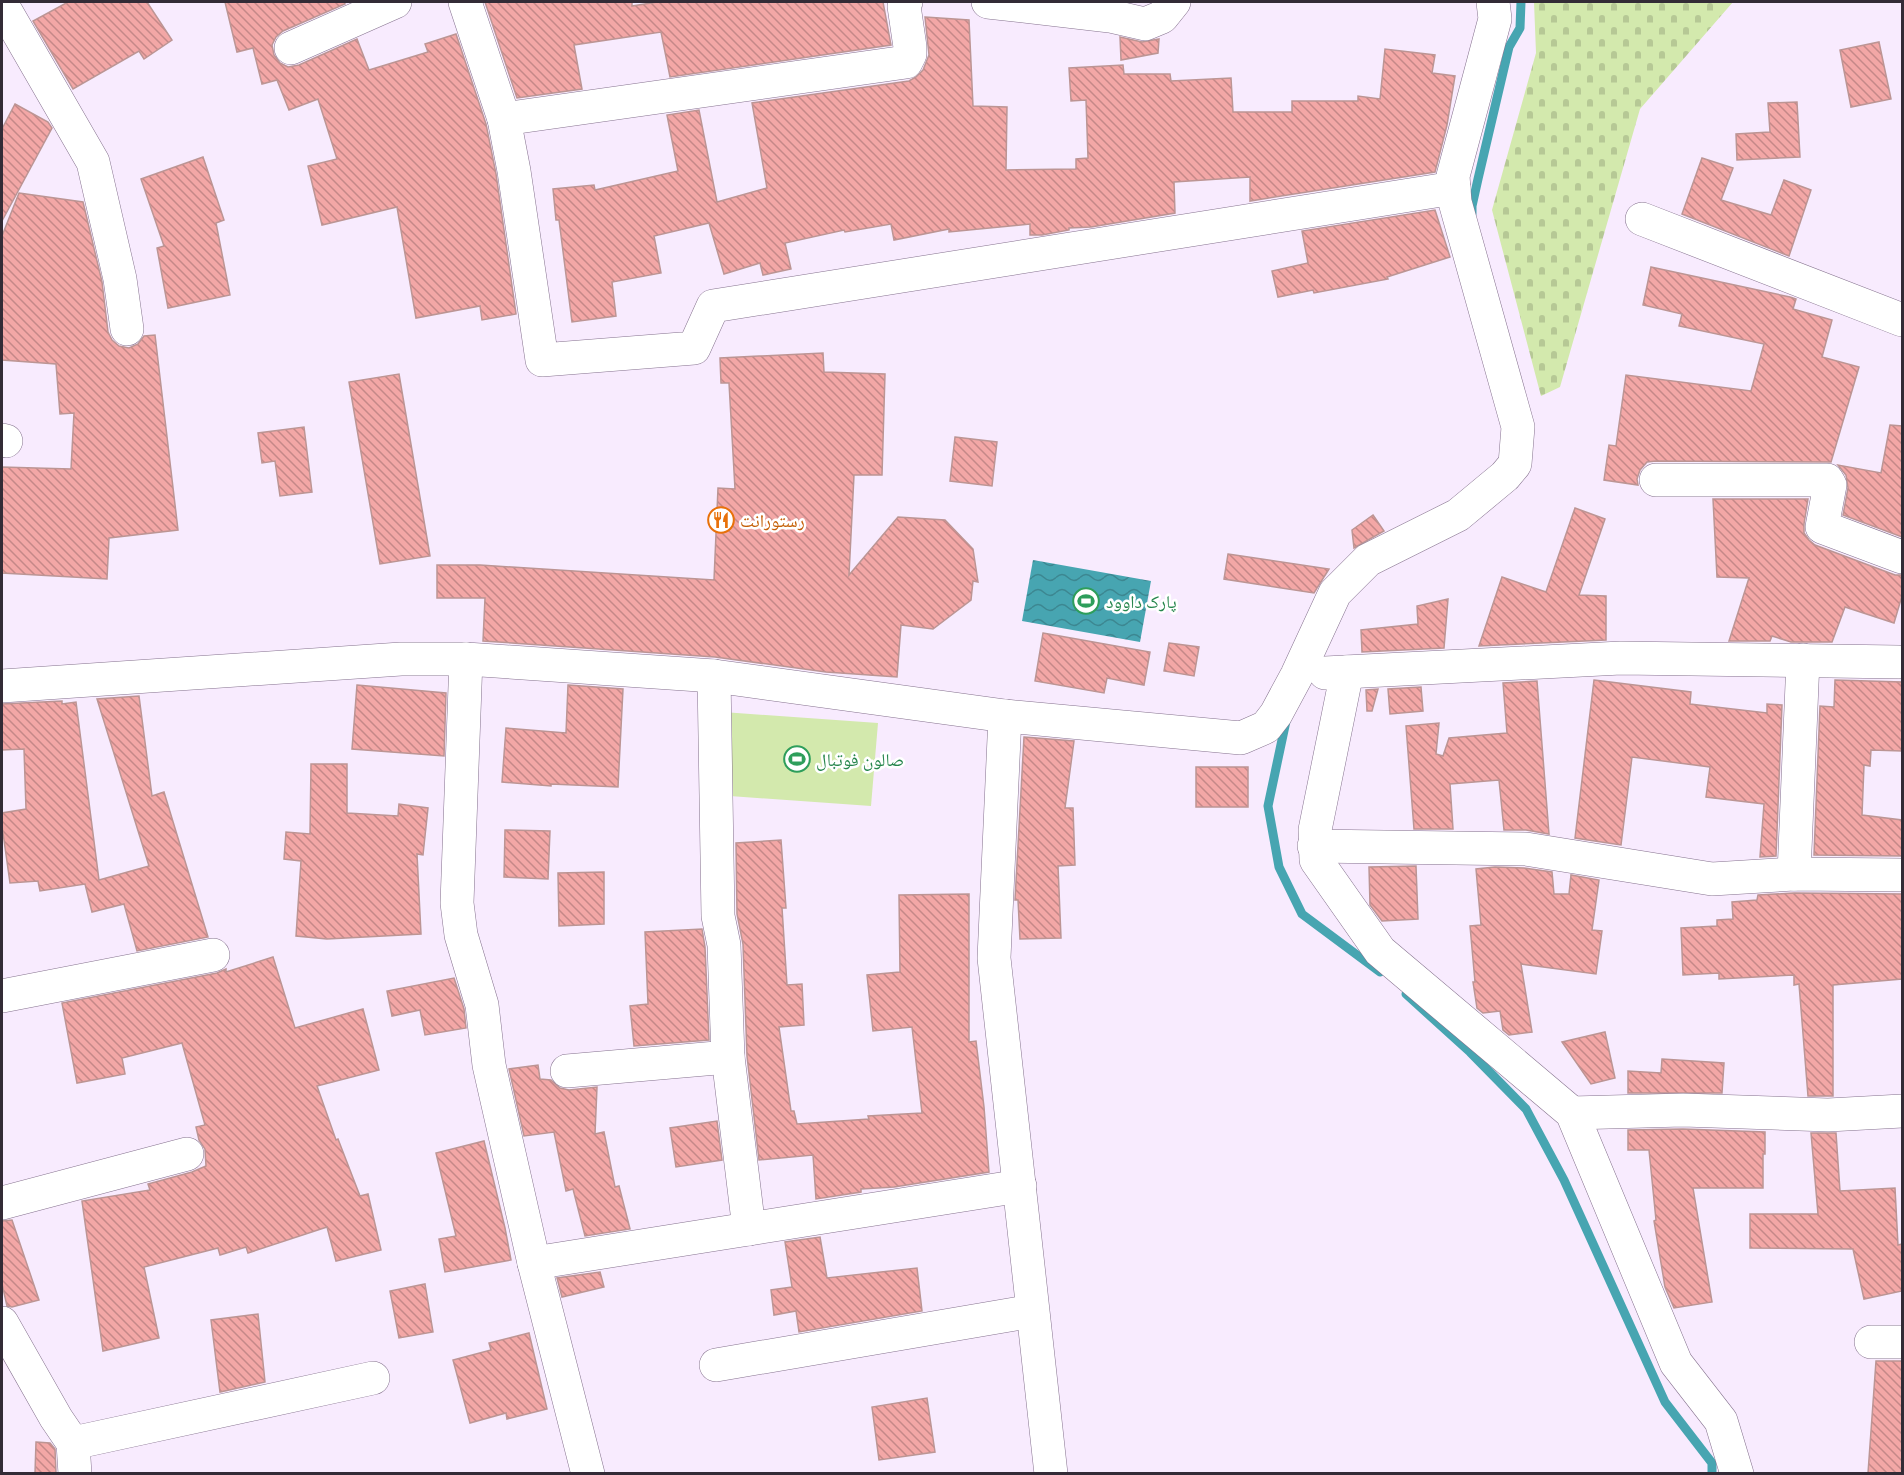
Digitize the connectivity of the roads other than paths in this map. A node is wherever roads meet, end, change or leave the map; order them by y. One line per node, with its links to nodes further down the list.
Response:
1 (395, 2): 8 (street)
2 (465, 2): 9 (street)
3 (906, 2): 9 (street)
4 (988, 2): 5 (street)
5 (1174, 2)
6 (1493, 2): 10 (street)
7 (6, 7): 13 (street)
8 (291, 48)
9 (504, 119): 10 (street)
10 (1454, 188): 20 (street)
11 (1642, 219): 12 (street)
12 (1902, 320)
13 (128, 329)
14 (1656, 480): 15 (street)
15 (1902, 557)
16 (465, 659): 21 (street); 22 (street); 37 (street)
17 (1803, 660): 18 (street); 19 (street); 25 (street)
18 (1899, 662)
19 (1347, 672): 20 (street); 24 (street)
20 (1297, 675): 23 (street)
21 (714, 676): 23 (street); 29 (street)
22 (2, 686)
23 (1005, 716): 34 (street)
24 (1314, 846): 25 (street); 32 (street)
25 (1794, 874): 26 (street)
26 (1902, 874)
27 (213, 955): 28 (street)
28 (2, 996)
29 (728, 1057): 30 (street); 36 (street)
30 (567, 1071)
31 (1902, 1112): 32 (street)
32 (1572, 1113): 45 (street)
33 (187, 1154): 35 (street)
34 (1020, 1186): 36 (street); 38 (street)
35 (2, 1203)
36 (749, 1229): 37 (street)
37 (534, 1263): 43 (street)
38 (1032, 1311): 40 (street); 44 (street)
39 (2, 1323): 42 (street)
40 (716, 1365)
41 (373, 1378): 42 (street)
42 (74, 1458)
43 (588, 1473)
44 (1051, 1473)
45 (1737, 1473)

